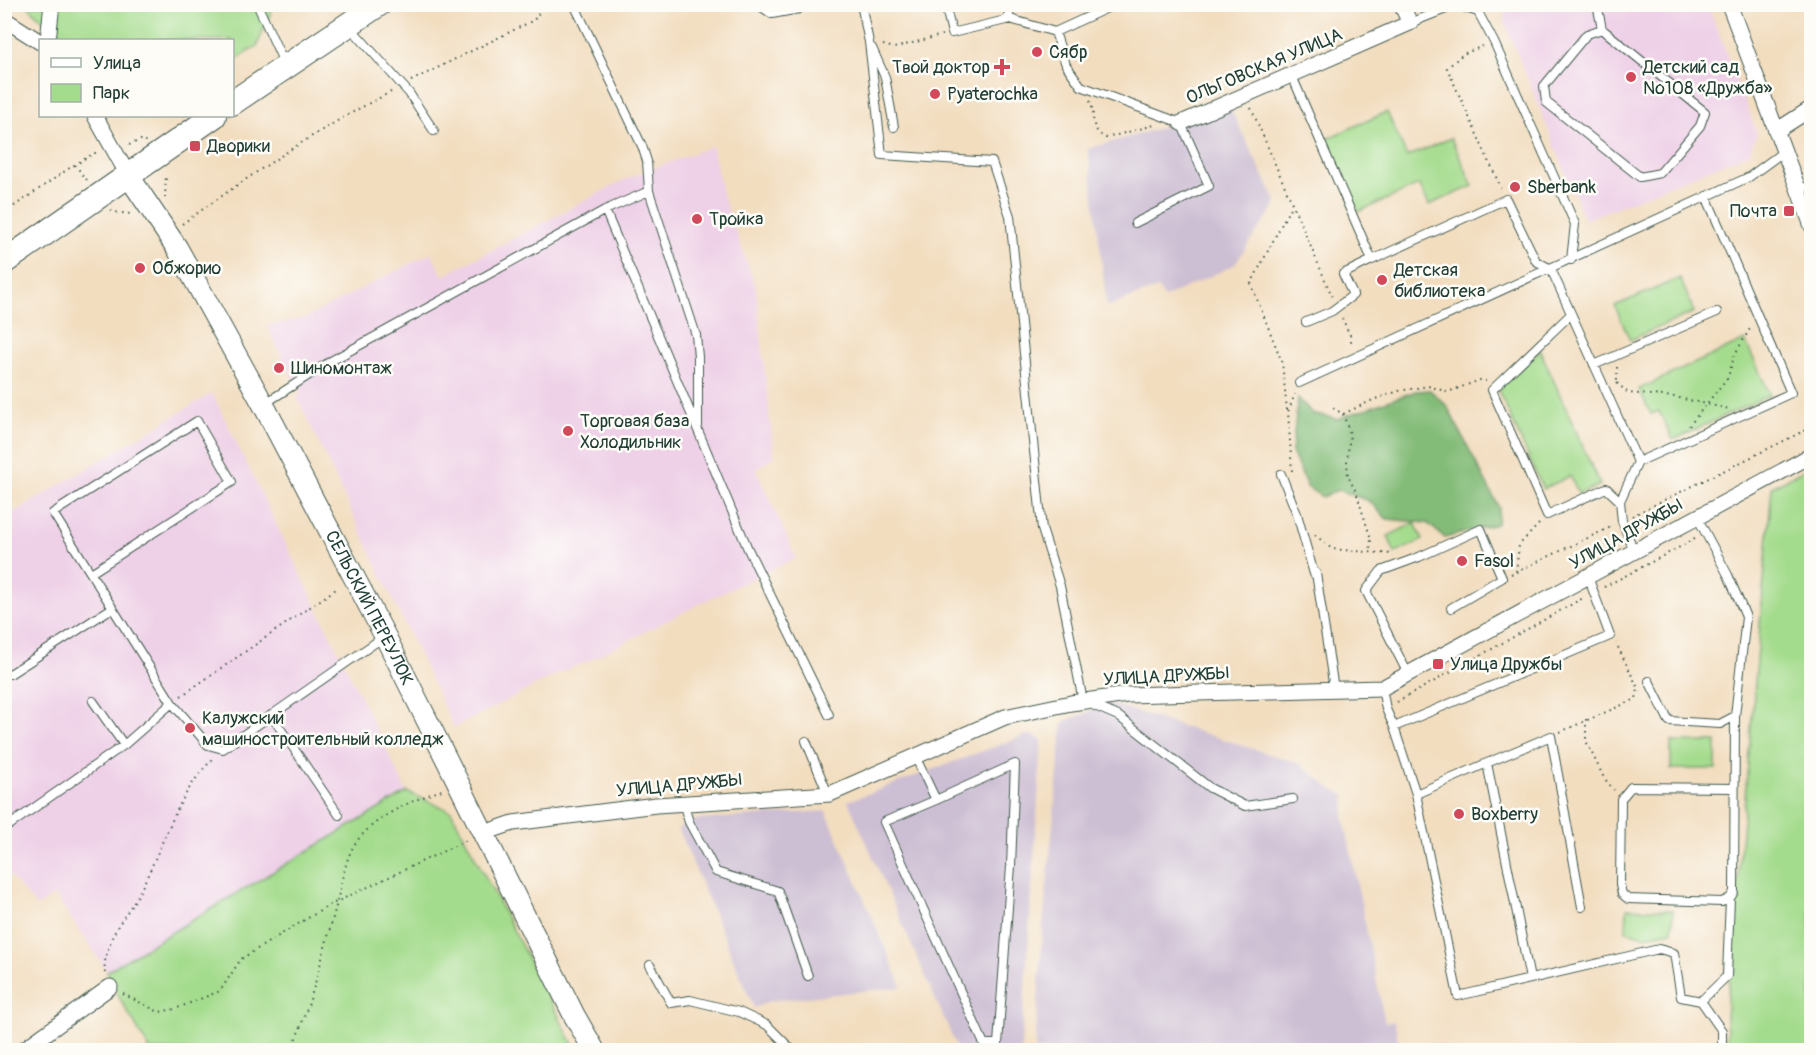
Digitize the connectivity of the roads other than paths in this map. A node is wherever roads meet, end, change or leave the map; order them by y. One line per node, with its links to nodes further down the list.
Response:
1 (52, 4): 20 (street)
2 (257, 4): 23 (lane)
3 (379, 4): 17 (main road)
4 (574, 4): 36 (lane)
5 (757, 4): 6 (lane)
6 (806, 4)
7 (861, 4): 22 (lane)
8 (945, 4): 15 (lane)
9 (1006, 4): 15 (lane)
10 (1116, 4): 19 (lane)
11 (1401, 4): 16 (street)
12 (1598, 4): 18 (lane)
13 (1729, 4): 32 (street)
14 (4, 19): 21 (street)
15 (1010, 19): 19 (lane)
16 (1410, 23): 24 (street, ОЛЬГОВСКАЯ УЛИЦА); 43 (lane)
17 (348, 24): 23 (main road); 31 (lane)
18 (1602, 29): 18 (lane)
19 (1055, 32): 29 (lane)
20 (48, 39)
21 (39, 41)
22 (869, 42): 30 (lane); 70 (lane)
23 (286, 66): 25 (main road)
24 (1292, 76): 29 (street, ОЛЬГОВСКАЯ УЛИЦА); 42 (lane)
25 (234, 102)
26 (1812, 108): 32 (street)
27 (96, 117): 34 (street)
28 (213, 117): 34 (main road)
29 (1177, 121): 40 (lane)
30 (894, 127)
31 (434, 131)
32 (1776, 131): 33 (street)
33 (1783, 152): 37 (street); 38 (lane)
34 (128, 176): 44 (main road); 51 (street, СЕЛЬСКИЙ ПЕРЕУЛОК)
35 (1812, 184): 37 (lane)
36 (650, 191): 39 (lane); 52 (lane)
37 (1797, 191): 41 (street)
38 (1706, 196): 43 (lane); 54 (lane)
39 (605, 210): 51 (lane); 52 (lane)
40 (1135, 223)
41 (1812, 226)
42 (1372, 260): 45 (lane); 48 (lane)
43 (1571, 260): 45 (lane)
44 (4, 262)
45 (1551, 269): 47 (lane); 50 (lane)
46 (1717, 312): 49 (lane)
47 (1571, 314): 49 (lane); 56 (lane)
48 (1306, 322)
49 (1594, 365): 54 (lane)
50 (1299, 383)
51 (263, 404): 63 (street, СЕЛЬСКИЙ ПЕРЕУЛОК)
52 (698, 430): 72 (lane)
53 (1812, 455): 57 (street, УЛИЦА ДРУЖБЫ)
54 (1638, 462): 56 (lane)
55 (1281, 474): 68 (lane)
56 (1620, 501): 58 (lane)
57 (1697, 517): 58 (street, УЛИЦА ДРУЖБЫ); 74 (lane)
58 (1634, 551): 60 (street, УЛИЦА ДРУЖБЫ)
59 (91, 573): 59 (lane); 61 (lane)
60 (1588, 577): 65 (street, УЛИЦА ДРУЖБЫ); 75 (lane)
61 (112, 608): 64 (lane); 71 (lane)
62 (1451, 608): 65 (lane)
63 (385, 636): 73 (lane); 88 (street, СЕЛЬСКИЙ ПЕРЕУЛОК)
64 (4, 673)
65 (1408, 674): 67 (street, УЛИЦА ДРУЖБЫ)
66 (1649, 681): 74 (lane)
67 (1382, 688): 68 (street, УЛИЦА ДРУЖБЫ); 75 (lane)
68 (1334, 689): 70 (street, УЛИЦА ДРУЖБЫ)
69 (93, 701): 77 (lane)
70 (1083, 701): 78 (street, УЛИЦА ДРУЖБЫ); 83 (lane)
71 (172, 703): 73 (lane); 77 (lane)
72 (829, 715)
73 (271, 716): 86 (lane)
74 (1735, 716): 80 (lane)
75 (1394, 727): 82 (lane)
76 (806, 741): 81 (lane)
77 (124, 744): 87 (lane)
78 (915, 756): 81 (street, УЛИЦА ДРУЖБЫ); 84 (lane)
79 (1487, 763): 82 (lane); 90 (lane); 93 (lane)
80 (1734, 788): 89 (lane); 89 (lane)
81 (828, 794): 85 (street, УЛИЦА ДРУЖБЫ)
82 (1416, 794): 93 (lane)
83 (1293, 799)
84 (936, 801): 84 (lane)
85 (683, 803): 88 (street, УЛИЦА ДРУЖБЫ); 92 (lane)
86 (339, 815)
87 (4, 829)
88 (484, 833): 97 (street, СЕЛЬСКИЙ ПЕРЕУЛОК)
89 (1730, 898): 95 (lane)
90 (1582, 906)
91 (650, 965): 98 (lane)
92 (808, 976)
93 (1530, 979): 95 (lane)
94 (111, 987): 96 (street)
95 (1701, 1001): 99 (lane)
96 (22, 1050)
97 (594, 1050)
98 (792, 1050)
99 (1722, 1050)

